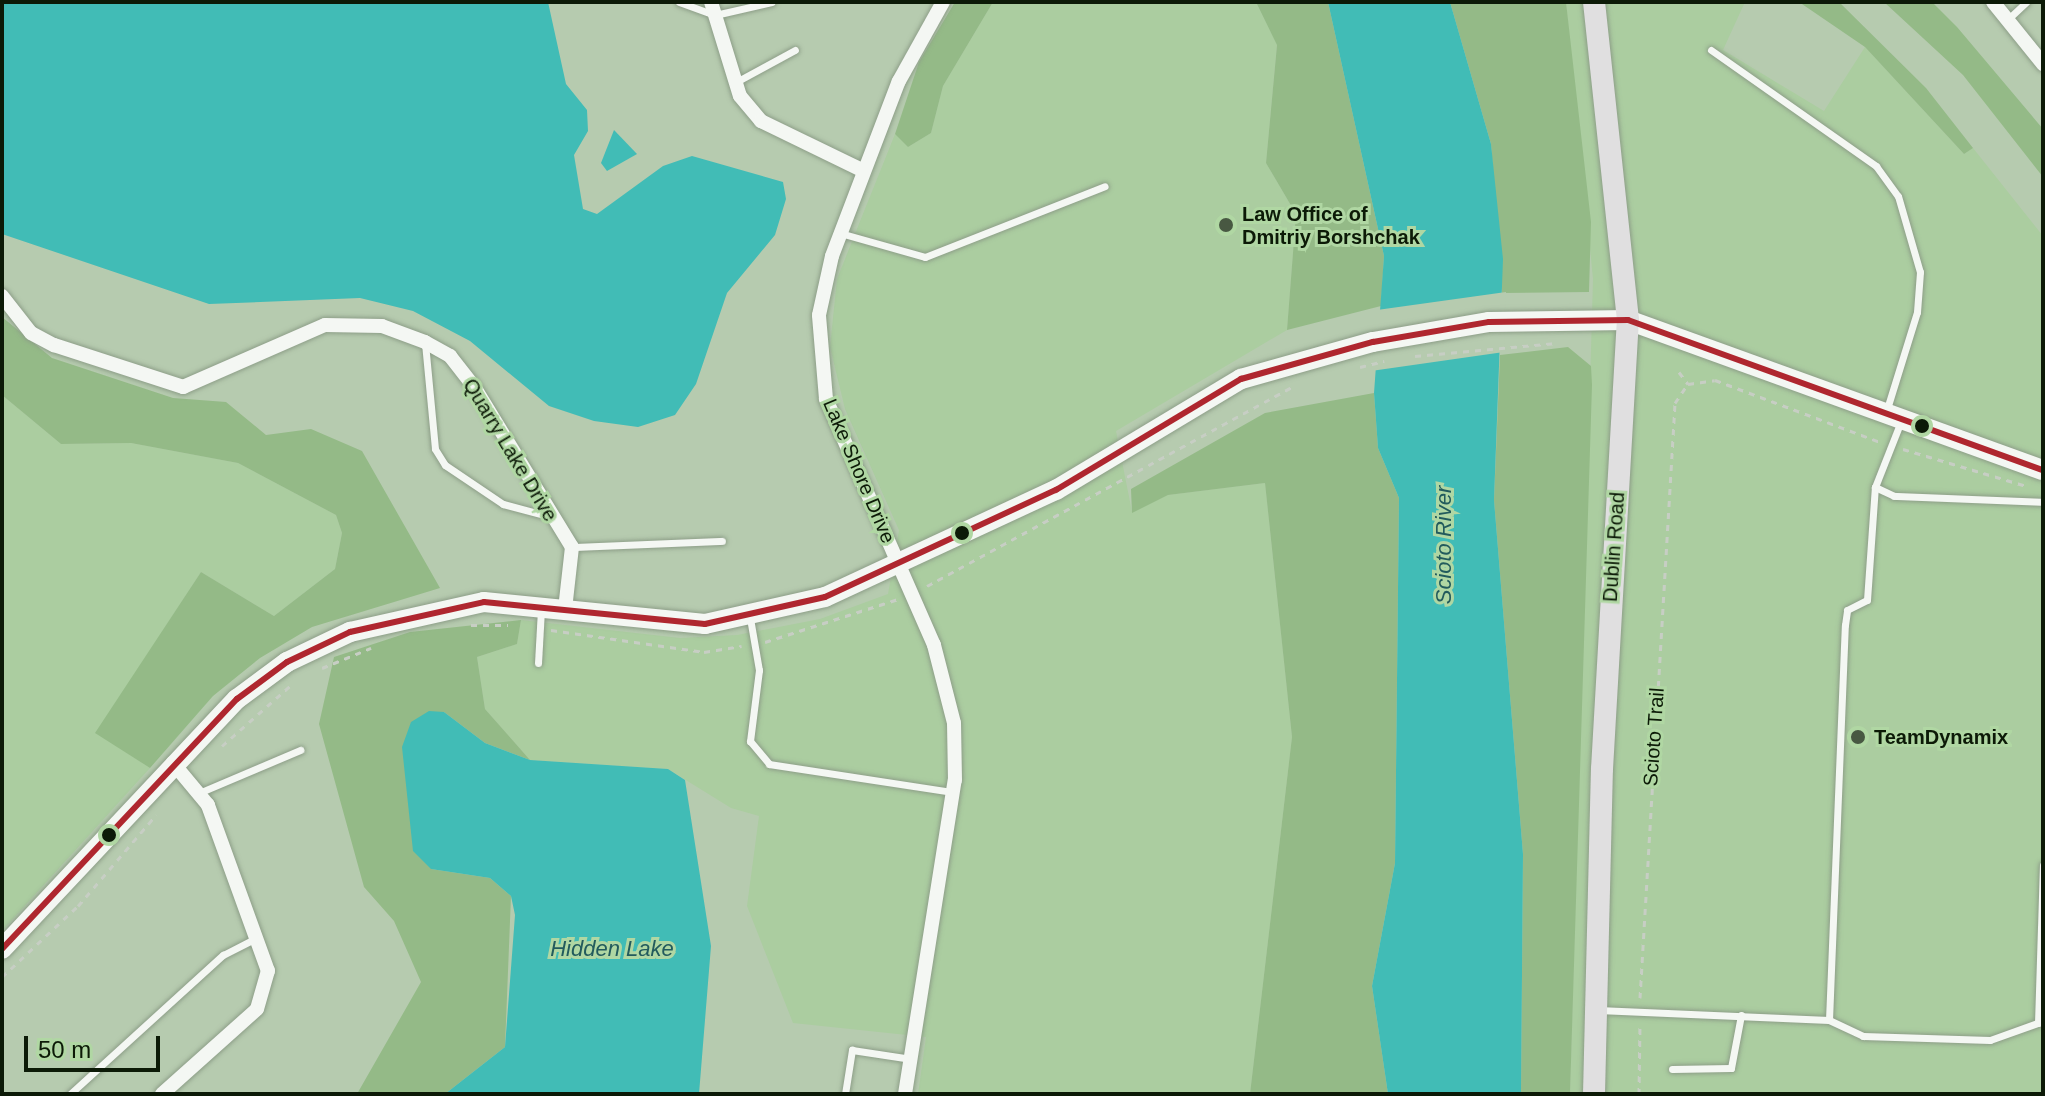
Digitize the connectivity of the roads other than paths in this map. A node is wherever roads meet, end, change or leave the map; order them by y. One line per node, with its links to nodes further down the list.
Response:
1 (679, 2): 7 (lane)
2 (772, 2): 7 (lane)
3 (943, 2): 13 (street, Lake Shore Drive)
4 (1594, 2): 17 (main road, Dublin Road)
5 (1993, 2): 8 (street)
6 (2026, 2): 8 (lane)
7 (713, 8): 12 (street)
8 (2007, 20): 11 (street)
9 (795, 50): 12 (lane)
10 (1711, 50): 19 (lane)
11 (2042, 60)
12 (736, 82): 13 (street)
13 (864, 171): 15 (street, Lake Shore Drive)
14 (1105, 186): 15 (lane)
15 (840, 233): 26 (street, Lake Shore Drive)
16 (2, 296): 18 (street, Quarry Lake Drive)
17 (1628, 320): 19 (main road); 26 (main road); 38 (main road, Dublin Road)
18 (425, 342): 23 (street, Quarry Lake Drive); 23 (lane)
19 (1894, 416): 20 (main road); 21 (lane)
20 (2043, 470)
21 (1875, 487): 22 (lane); 40 (lane)
22 (2043, 502)
23 (548, 516): 25 (street, Quarry Lake Drive)
24 (722, 541): 25 (lane)
25 (572, 547): 28 (street)
26 (900, 566): 29 (main road); 34 (street, Lake Shore Drive)
27 (541, 606): 28 (main road); 30 (lane); 32 (main road)
28 (565, 609): 29 (main road)
29 (749, 616): 34 (lane)
30 (538, 663)
31 (300, 750): 33 (lane)
32 (173, 763): 33 (street); 37 (main road)
33 (201, 792): 36 (street)
34 (953, 792): 42 (street, Lake Shore Drive)
35 (2043, 865): 41 (lane)
36 (256, 938): 44 (lane); 45 (street)
37 (2, 949)
38 (1596, 1010): 39 (lane); 48 (main road, Dublin Road)
39 (1741, 1015): 40 (lane); 43 (lane)
40 (1829, 1020): 41 (lane)
41 (2041, 1022)
42 (911, 1059): 46 (lane); 47 (street, Lake Shore Drive)
43 (1672, 1069)
44 (70, 1094)
45 (162, 1094)
46 (845, 1094)
47 (905, 1094)
48 (1594, 1094)

